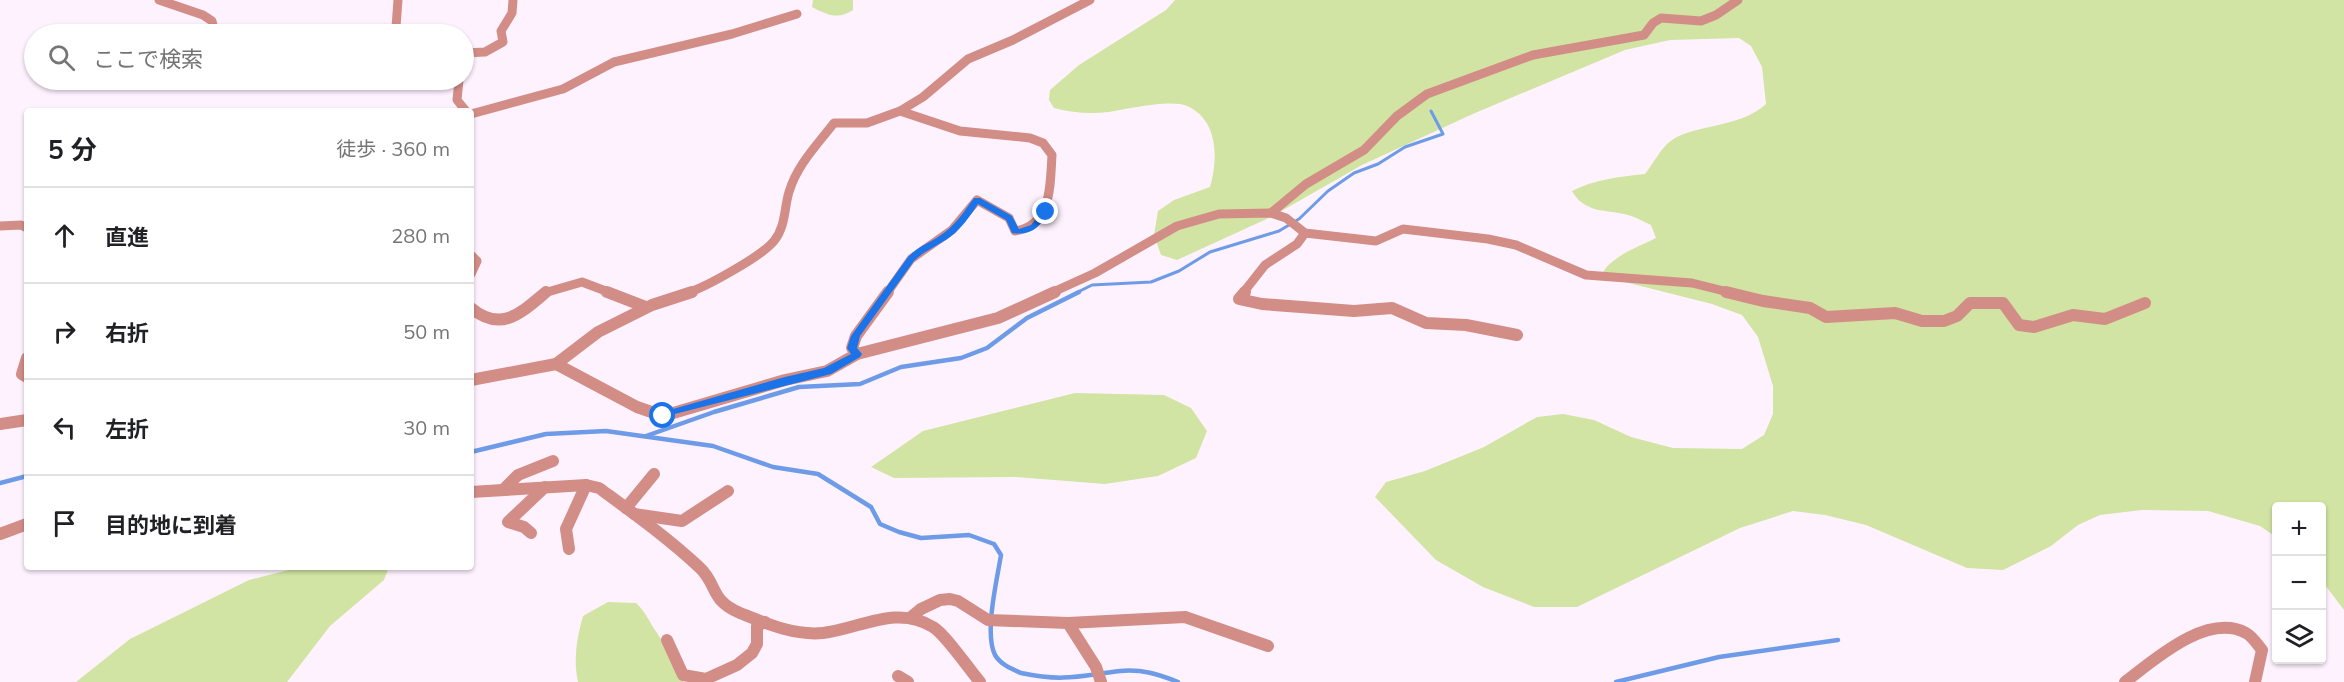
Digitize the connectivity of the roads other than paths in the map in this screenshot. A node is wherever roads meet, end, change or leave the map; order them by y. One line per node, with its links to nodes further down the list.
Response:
1 (159, 0): 7 (street)
2 (398, 0): 8 (street)
3 (513, 0): 9 (street)
4 (1090, 0): 12 (street)
5 (1738, 0): 14 (street)
6 (797, 14): 13 (street)
7 (213, 24)
8 (396, 24)
9 (474, 54)
10 (458, 90): 11 (street)
11 (464, 108)
12 (900, 111): 19 (street); 22 (street)
13 (474, 113)
14 (1271, 213): 17 (street); 22 (street)
15 (0, 225): 16 (street)
16 (24, 226)
17 (1305, 233): 18 (street); 21 (street)
18 (2145, 303)
19 (646, 308): 20 (street); 23 (street)
20 (474, 311)
21 (1516, 335)
22 (857, 354): 23 (street)
23 (556, 364): 24 (street)
24 (474, 379)
25 (24, 420): 26 (street)
26 (0, 424)
27 (553, 461): 31 (street)
28 (654, 474): 34 (street)
29 (586, 485): 30 (street); 34 (street); 38 (street)
30 (545, 487): 31 (street); 36 (street)
31 (503, 490): 33 (street)
32 (728, 491): 34 (street)
33 (474, 492)
34 (630, 511): 40 (street)
35 (24, 525): 37 (street)
36 (531, 533)
37 (0, 534)
38 (569, 549)
39 (910, 618): 40 (street); 41 (street); 45 (street)
40 (765, 622): 42 (street)
41 (1068, 623): 43 (street); 44 (street)
42 (667, 640)
43 (1268, 646)
44 (1099, 677)
45 (980, 682)
46 (2125, 682): 47 (street)
47 (2254, 682)

